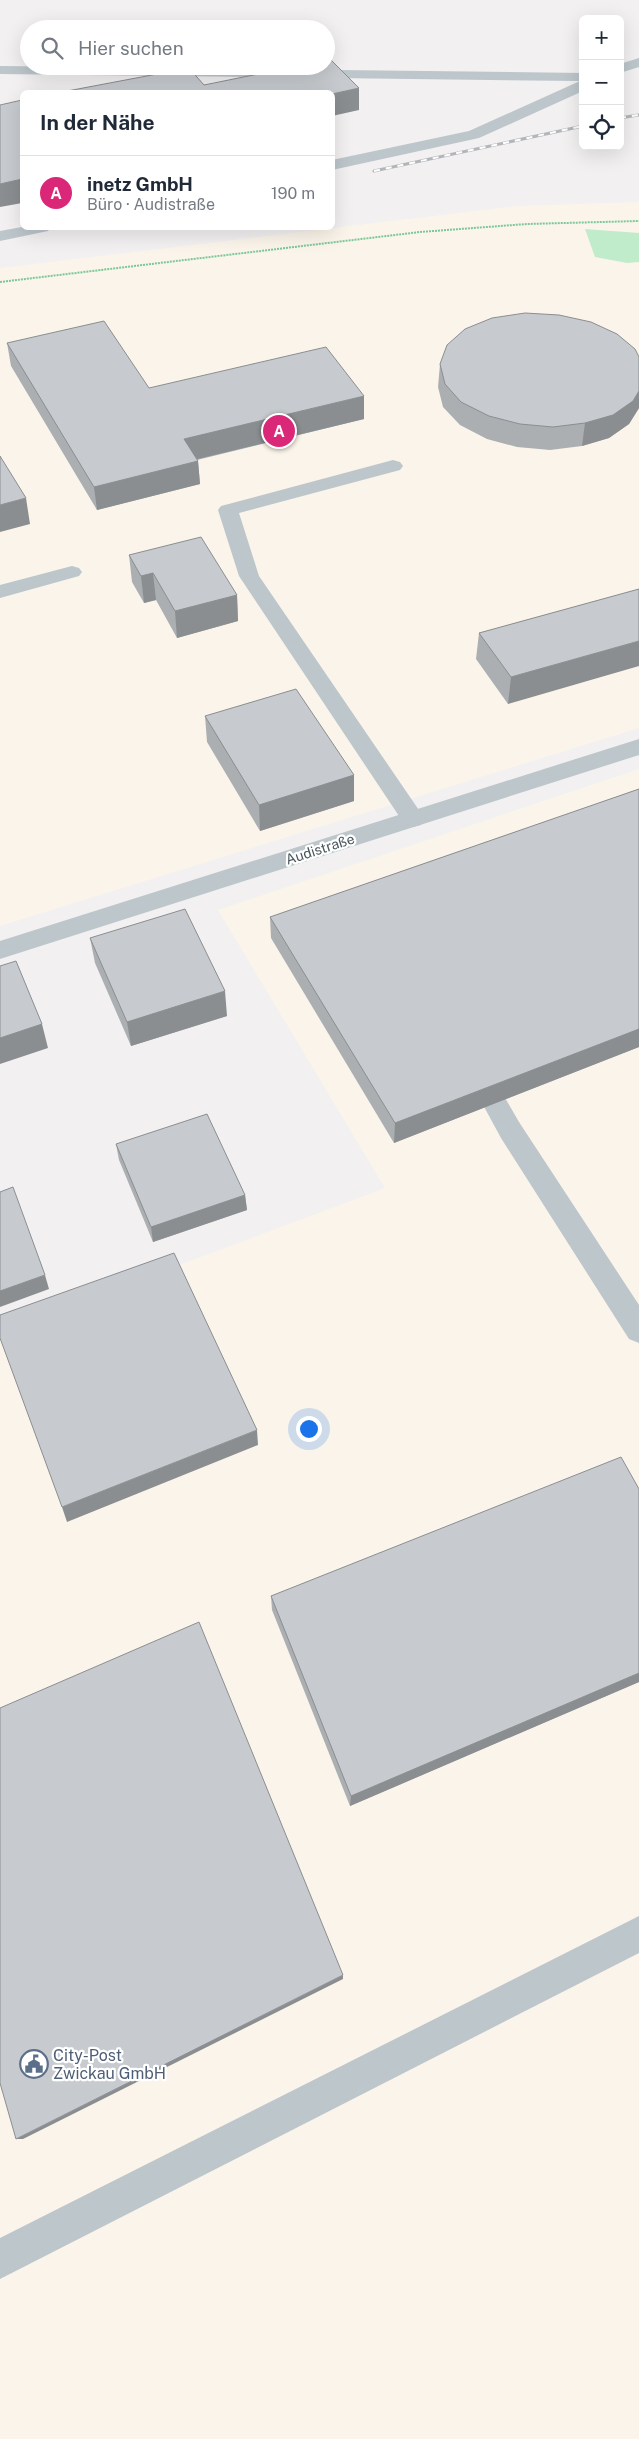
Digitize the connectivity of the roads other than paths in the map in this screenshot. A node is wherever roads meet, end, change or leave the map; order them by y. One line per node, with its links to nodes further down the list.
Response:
1 (639, 62): 2 (street)
2 (624, 68)
3 (0, 70): 4 (street)
4 (20, 70)
5 (335, 74): 6 (street)
6 (579, 77)
7 (579, 87): 8 (street)
8 (335, 163)
9 (32, 230): 10 (street)
10 (0, 236)
11 (393, 466): 15 (street)
12 (72, 572): 13 (street)
13 (0, 592)
14 (639, 747): 15 (street, Audistraße)
15 (413, 819): 16 (street, Audistraße)
16 (0, 950)
17 (495, 1103): 18 (street)
18 (639, 1330)
19 (639, 1934): 20 (street)
20 (0, 2259)

